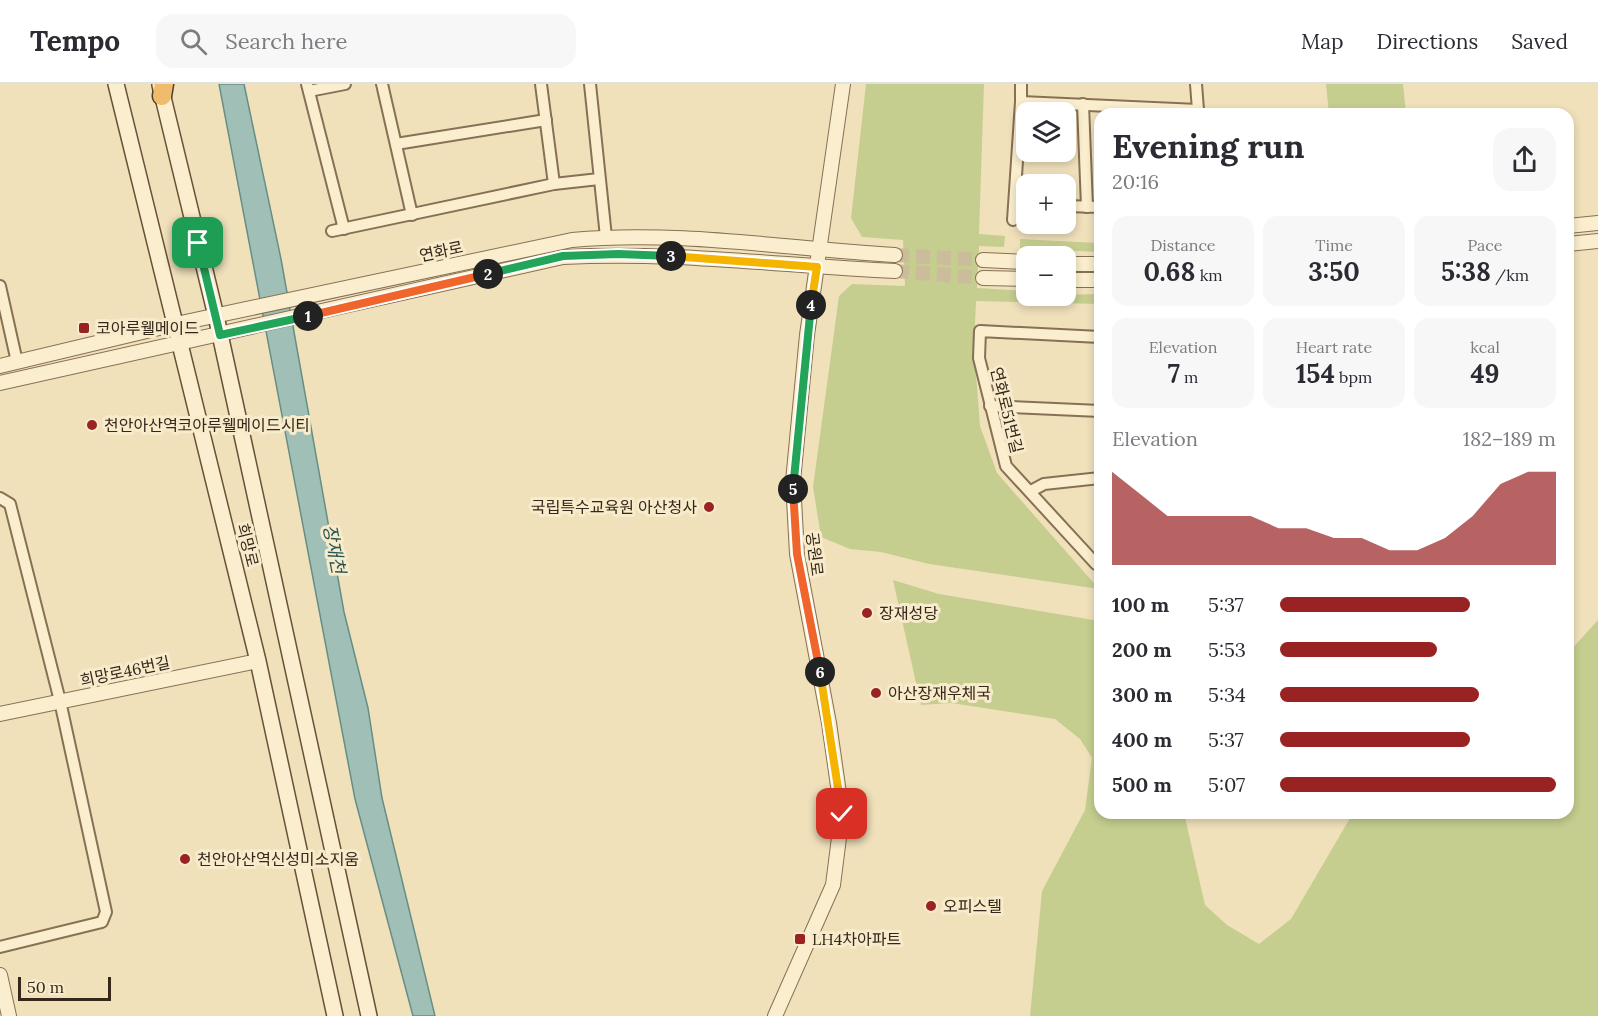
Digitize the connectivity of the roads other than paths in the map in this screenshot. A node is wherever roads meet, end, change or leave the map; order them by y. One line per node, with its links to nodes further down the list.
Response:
1 (116, 84): 48 (main road, 희망로)
2 (345, 84): 9 (street)
3 (382, 84): 17 (street)
4 (541, 84): 16 (street)
5 (590, 84): 19 (street)
6 (843, 84): 34 (street, 공원로)
7 (1022, 84): 11 (street)
8 (1196, 84): 15 (street)
9 (308, 87): 29 (street)
10 (162, 88): 47 (main road, 희망로)
11 (1021, 102)
12 (1076, 104): 13 (street)
13 (1083, 104): 14 (street); 23 (street)
14 (1121, 108)
15 (1198, 108)
16 (546, 120): 17 (street); 20 (street)
17 (396, 144): 25 (street)
18 (1017, 162): 21 (street)
19 (599, 179): 20 (street); 31 (street)
20 (554, 184): 25 (street)
21 (1014, 205): 26 (street)
22 (1076, 206): 23 (street)
23 (1087, 207): 24 (street)
24 (1094, 207)
25 (412, 215): 29 (street)
26 (1013, 220)
27 (1598, 223): 28 (street)
28 (1574, 225)
29 (344, 229): 30 (street)
30 (332, 231)
31 (606, 237): 34 (street, 연화로); 47 (street, 연화로)
32 (1598, 241): 33 (street)
33 (1574, 243)
34 (819, 251): 35 (street, 연화로); 40 (street, 공원로)
35 (895, 255)
36 (982, 260): 37 (street)
37 (1016, 262)
38 (1076, 264): 39 (street)
39 (1094, 264)
40 (817, 267): 41 (street, 연화로); 49 (street, 연화로); 69 (street, 공원로)
41 (895, 271)
42 (983, 278): 43 (street)
43 (1016, 279)
44 (1076, 280): 45 (street)
45 (1094, 280)
46 (0, 286): 52 (street)
47 (216, 316): 48 (street, 연화로); 49 (main road, 희망로)
48 (176, 324): 51 (main road, 희망로); 52 (street, 연화로)
49 (220, 335): 51 (street, 연화로); 68 (main road, 희망로)
50 (1094, 337): 55 (street, 연화로51번길)
51 (180, 344): 54 (street, 연화로); 61 (main road, 희망로)
52 (17, 362): 53 (street, 연화로)
53 (0, 366)
54 (0, 383)
55 (990, 406): 56 (street); 58 (street, 연화로51번길)
56 (1094, 411)
57 (1094, 479): 58 (street)
58 (1031, 491): 60 (street, 연화로51번길)
59 (0, 498): 62 (street)
60 (1094, 562)
61 (258, 661): 62 (street, 희망로46번길); 67 (main road, 희망로)
62 (60, 701): 63 (street, 희망로46번길); 64 (street)
63 (0, 714)
64 (0, 946)
65 (0, 975): 66 (street)
66 (9, 1016)
67 (335, 1016)
68 (369, 1016)
69 (775, 1016)

